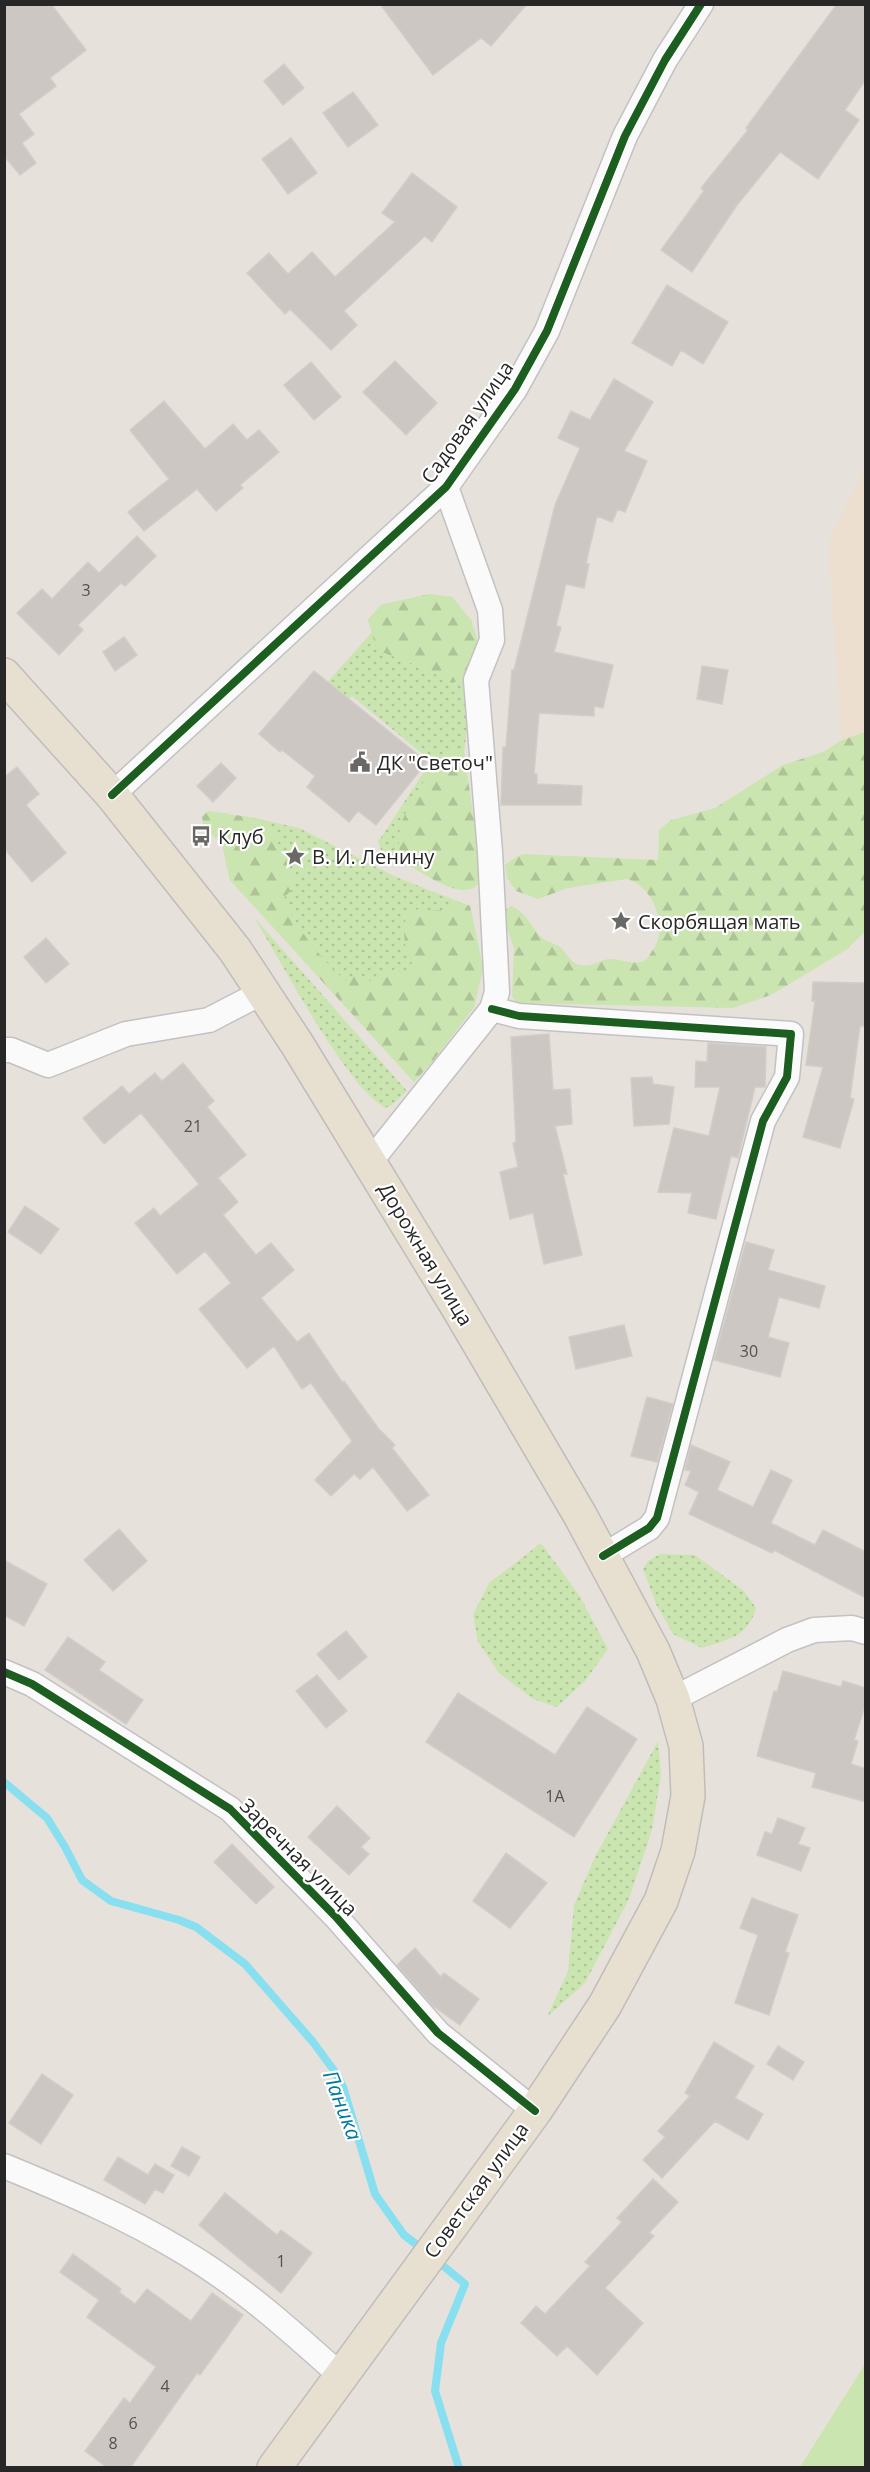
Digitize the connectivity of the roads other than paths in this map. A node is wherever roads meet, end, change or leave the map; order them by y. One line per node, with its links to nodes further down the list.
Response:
1 (701, 4): 2 (street, Садовая улица)
2 (446, 487): 4 (street, Садовая улица); 6 (street)
3 (4, 675): 4 (main road, Дорожная улица)
4 (112, 795): 5 (main road, Дорожная улица)
5 (263, 992): 7 (street); 8 (main road, Дорожная улица)
6 (492, 1009): 8 (street); 9 (street)
7 (4, 1050)
8 (370, 1162): 9 (main road, Дорожная улица)
9 (603, 1556): 12 (main road, Дорожная улица)
10 (866, 1632): 12 (street)
11 (4, 1672): 14 (street, Заречная улица)
12 (673, 1699): 13 (main road, Дорожная улица)
13 (661, 1901): 14 (main road, Советская улица)
14 (535, 2111): 16 (main road, Советская улица)
15 (4, 2166): 16 (street)
16 (340, 2375): 17 (main road, Советская улица)
17 (274, 2468)

